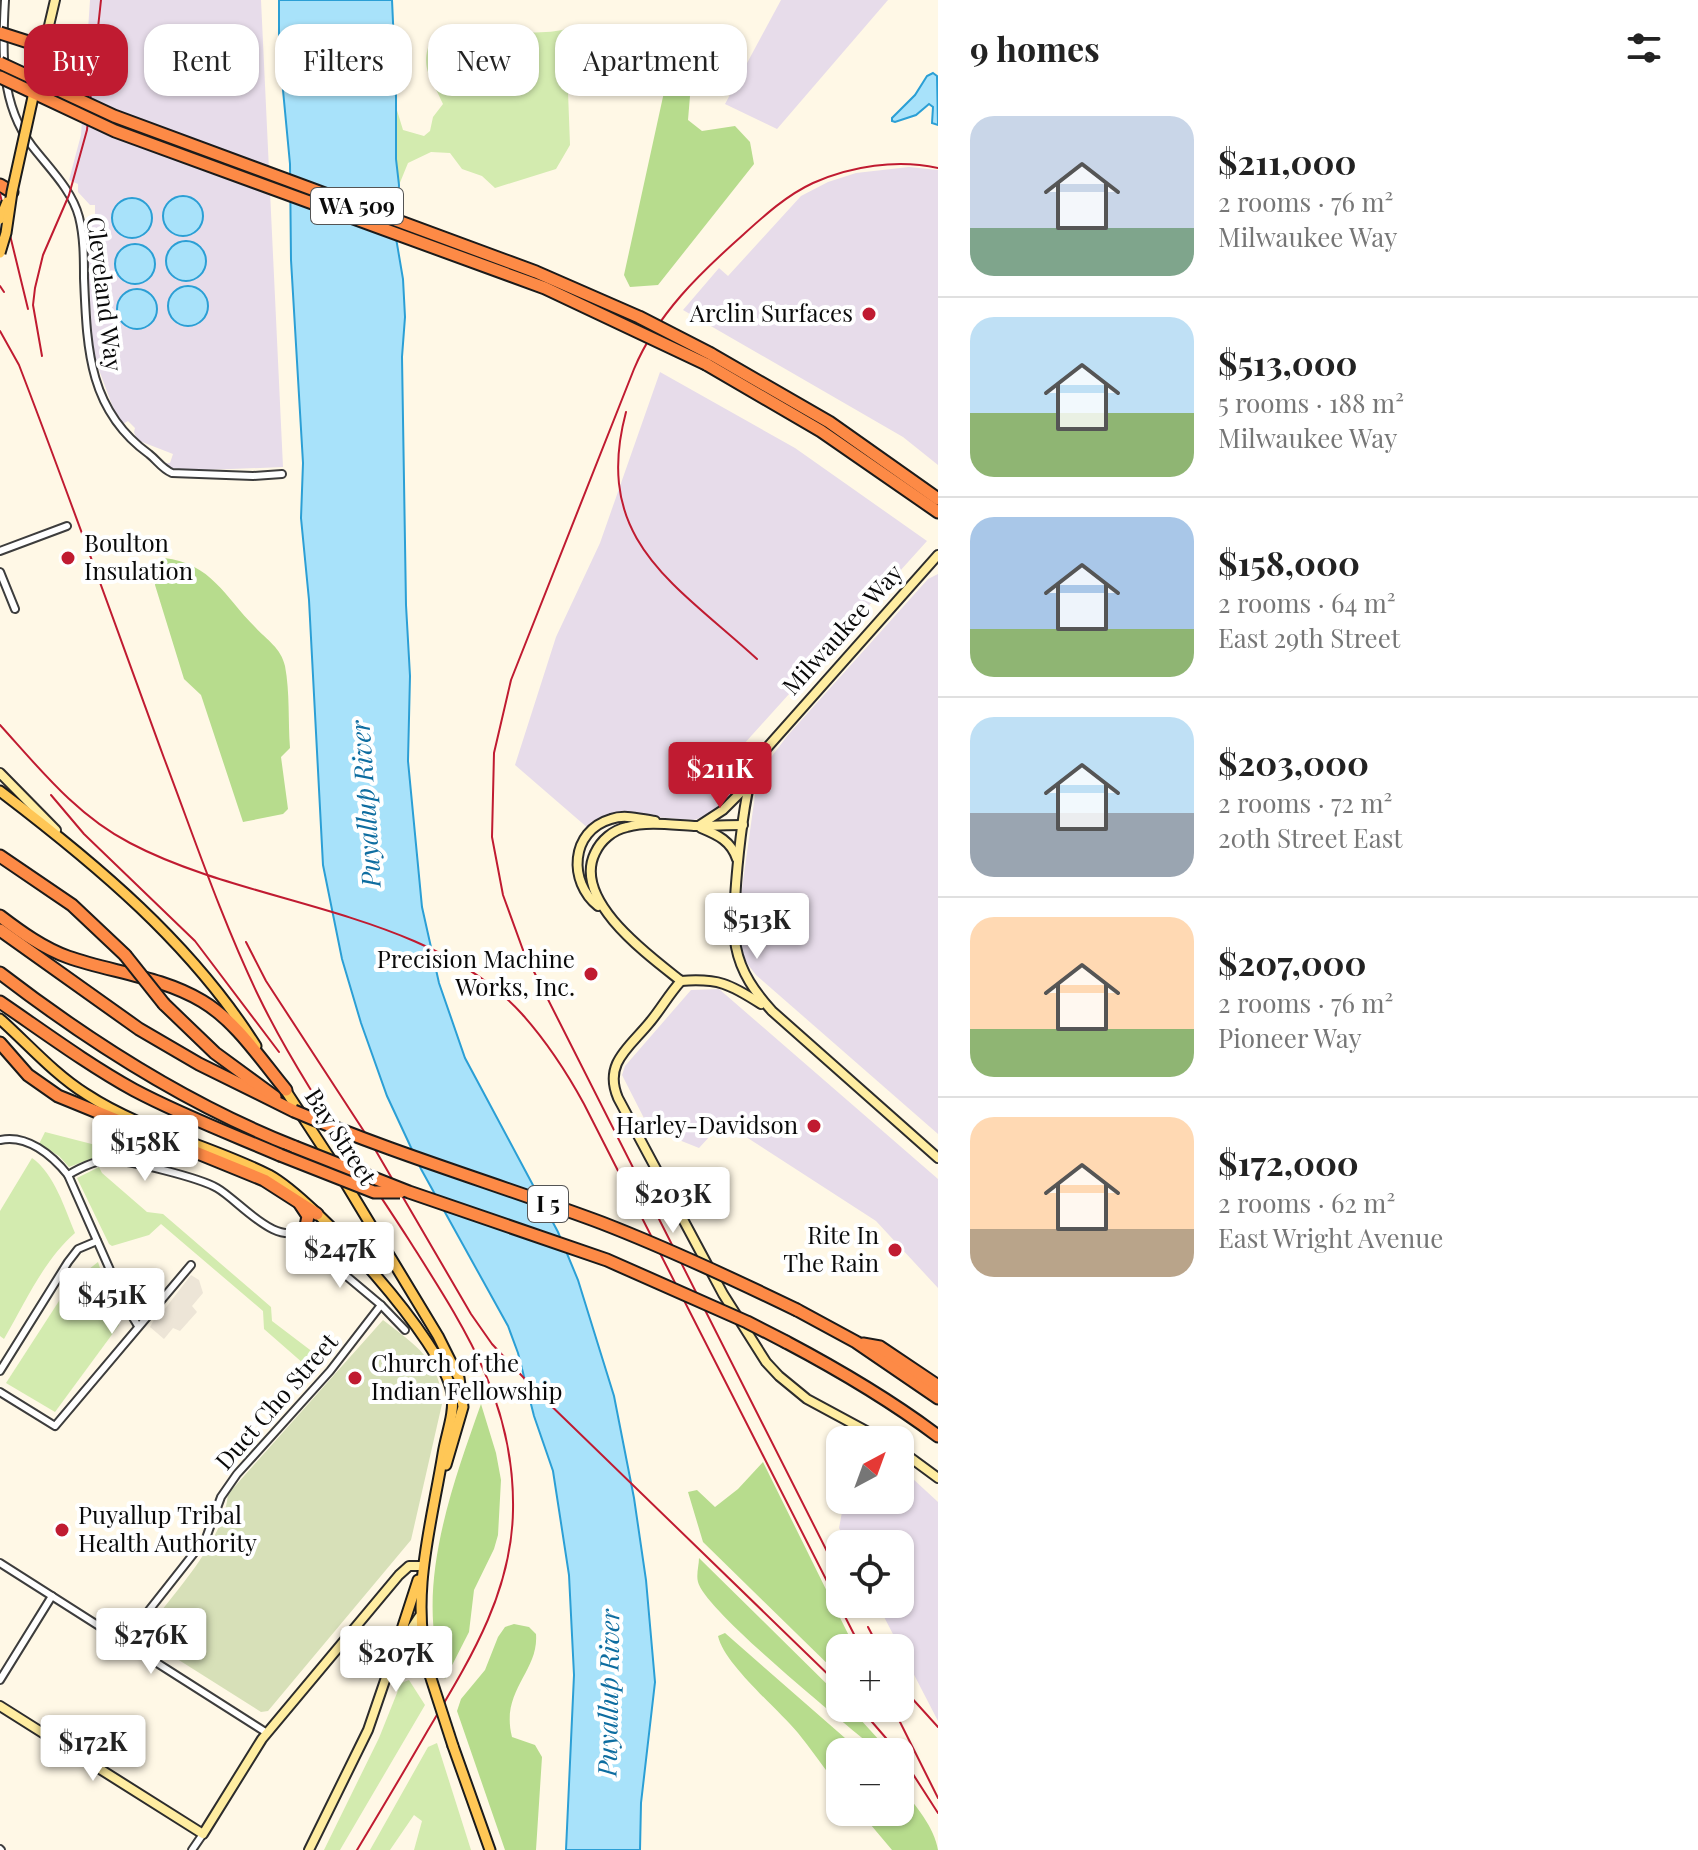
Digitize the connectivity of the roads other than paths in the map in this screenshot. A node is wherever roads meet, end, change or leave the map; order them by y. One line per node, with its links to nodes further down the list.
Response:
1 (5, 0): 14 (street, Cleveland Way)
2 (55, 0): 3 (street)
3 (49, 24)
4 (0, 33): 5 (highway, bridge)
5 (24, 38)
6 (0, 63): 13 (highway, WA 509, bridge)
7 (0, 77): 13 (highway, WA 509, bridge)
8 (33, 96): 10 (main road, bridge)
9 (0, 185): 10 (highway)
10 (12, 192): 11 (main road, bridge); 12 (main road, bridge)
11 (0, 219)
12 (0, 253)
13 (708, 359): 15 (highway, WA 509); 16 (highway, WA 509)
14 (282, 474)
15 (938, 499)
16 (938, 512)
17 (67, 526): 18 (street)
18 (0, 551)
19 (938, 555): 23 (street, Milwaukee Way)
20 (0, 572): 21 (street)
21 (15, 609)
22 (0, 773): 29 (street, Bay Street)
23 (748, 785): 26 (street, Milwaukee Way); 27 (street)
24 (0, 791): 29 (main road, Bay Street)
25 (672, 824): 27 (street); 31 (street); 31 (street)
26 (743, 825): 27 (street); 30 (street, Milwaukee Way)
27 (697, 826): 30 (street)
28 (0, 856): 41 (highway, bridge)
29 (89, 861): 40 (main road, Bay Street)
30 (739, 864): 37 (street, Milwaukee Way)
31 (605, 910): 35 (street)
32 (0, 916): 40 (highway)
33 (0, 930): 41 (highway, I 5)
34 (0, 973): 45 (highway, I 5, bridge)
35 (681, 981): 37 (street); 60 (street)
36 (0, 1002): 45 (highway, bridge)
37 (772, 1011): 43 (street)
38 (0, 1019): 47 (main road, Bay Street)
39 (0, 1043): 46 (highway)
40 (286, 1090): 64 (main road, Bay Street)
41 (294, 1111): 55 (highway, I 5, bridge)
42 (2, 1138): 44 (street)
43 (938, 1158)
44 (68, 1175): 49 (street); 50 (street)
45 (409, 1192): 61 (highway, I 5, bridge)
46 (294, 1198): 47 (highway); 49 (highway)
47 (317, 1214): 48 (main road, Bay Street)
48 (329, 1226): 49 (main road); 64 (main road, Bay Street)
49 (302, 1229): 52 (street)
50 (97, 1241): 53 (street); 56 (street)
51 (191, 1265): 53 (street)
52 (381, 1305): 54 (street); 69 (street, Duct Cho Street)
53 (138, 1326): 58 (street)
54 (405, 1330)
55 (856, 1342): 57 (highway); 59 (highway, I 5)
56 (0, 1371)
57 (938, 1386)
58 (0, 1392)
59 (938, 1398)
60 (857, 1426)
61 (938, 1436)
62 (914, 1460): 63 (street)
63 (938, 1478)
64 (440, 1479): 66 (main road, Bay Street)
65 (0, 1563): 67 (street)
66 (422, 1566): 68 (main road); 70 (main road); 74 (street)
67 (52, 1596): 69 (street); 72 (street)
68 (419, 1617): 70 (street); 71 (main road)
69 (124, 1642): 74 (street)
70 (393, 1657): 71 (main road); 77 (street)
71 (428, 1669): 78 (main road, bridge)
72 (0, 1680)
73 (0, 1706): 75 (street)
74 (267, 1733): 75 (street)
75 (203, 1834): 76 (street)
76 (192, 1850)
77 (309, 1850)
78 (490, 1850)

